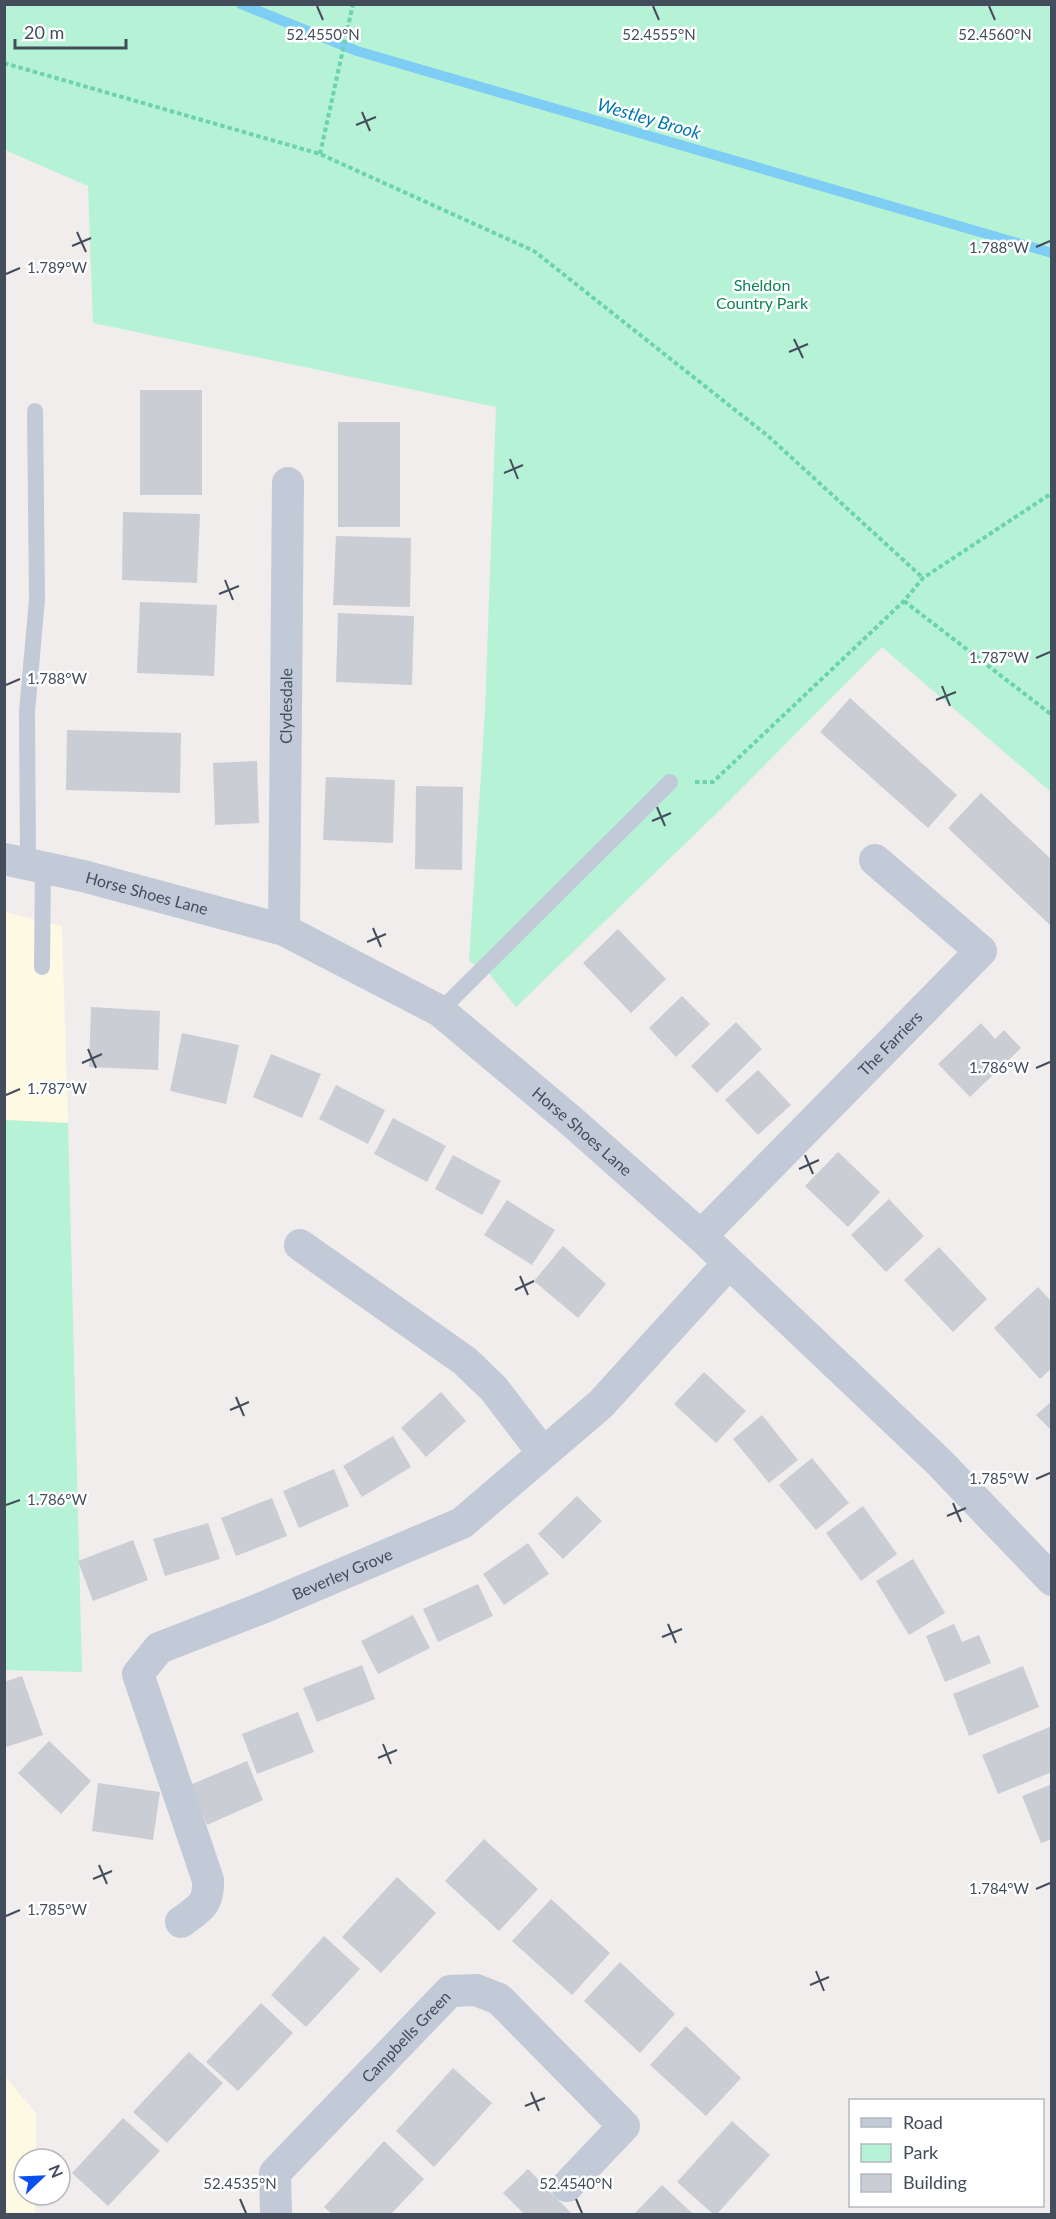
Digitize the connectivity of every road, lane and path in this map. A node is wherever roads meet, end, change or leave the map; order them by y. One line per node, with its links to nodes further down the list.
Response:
1 (353, 4): 3 (path)
2 (4, 63): 3 (path)
3 (320, 154): 7 (path)
4 (35, 411): 12 (lane)
5 (288, 483): 13 (street, Clydesdale)
6 (1052, 493): 7 (path)
7 (923, 578): 8 (path)
8 (904, 601): 9 (path); 10 (path)
9 (1052, 715)
10 (670, 782): 15 (lane)
11 (875, 860): 16 (street, The Farriers)
12 (25, 864): 13 (street, Horse Shoes Lane); 14 (lane)
13 (284, 930): 15 (street, Horse Shoes Lane)
14 (42, 967)
15 (440, 1011): 16 (street, Horse Shoes Lane)
16 (701, 1236): 18 (street, Horse Shoes Lane)
17 (300, 1245): 19 (street)
18 (729, 1263): 19 (street, Beverley Grove); 20 (street, Horse Shoes Lane)
19 (543, 1453): 21 (street, Beverley Grove)
20 (1052, 1580)
21 (181, 1922)
22 (567, 2186): 23 (street, Campbells Green)
23 (276, 2214)

